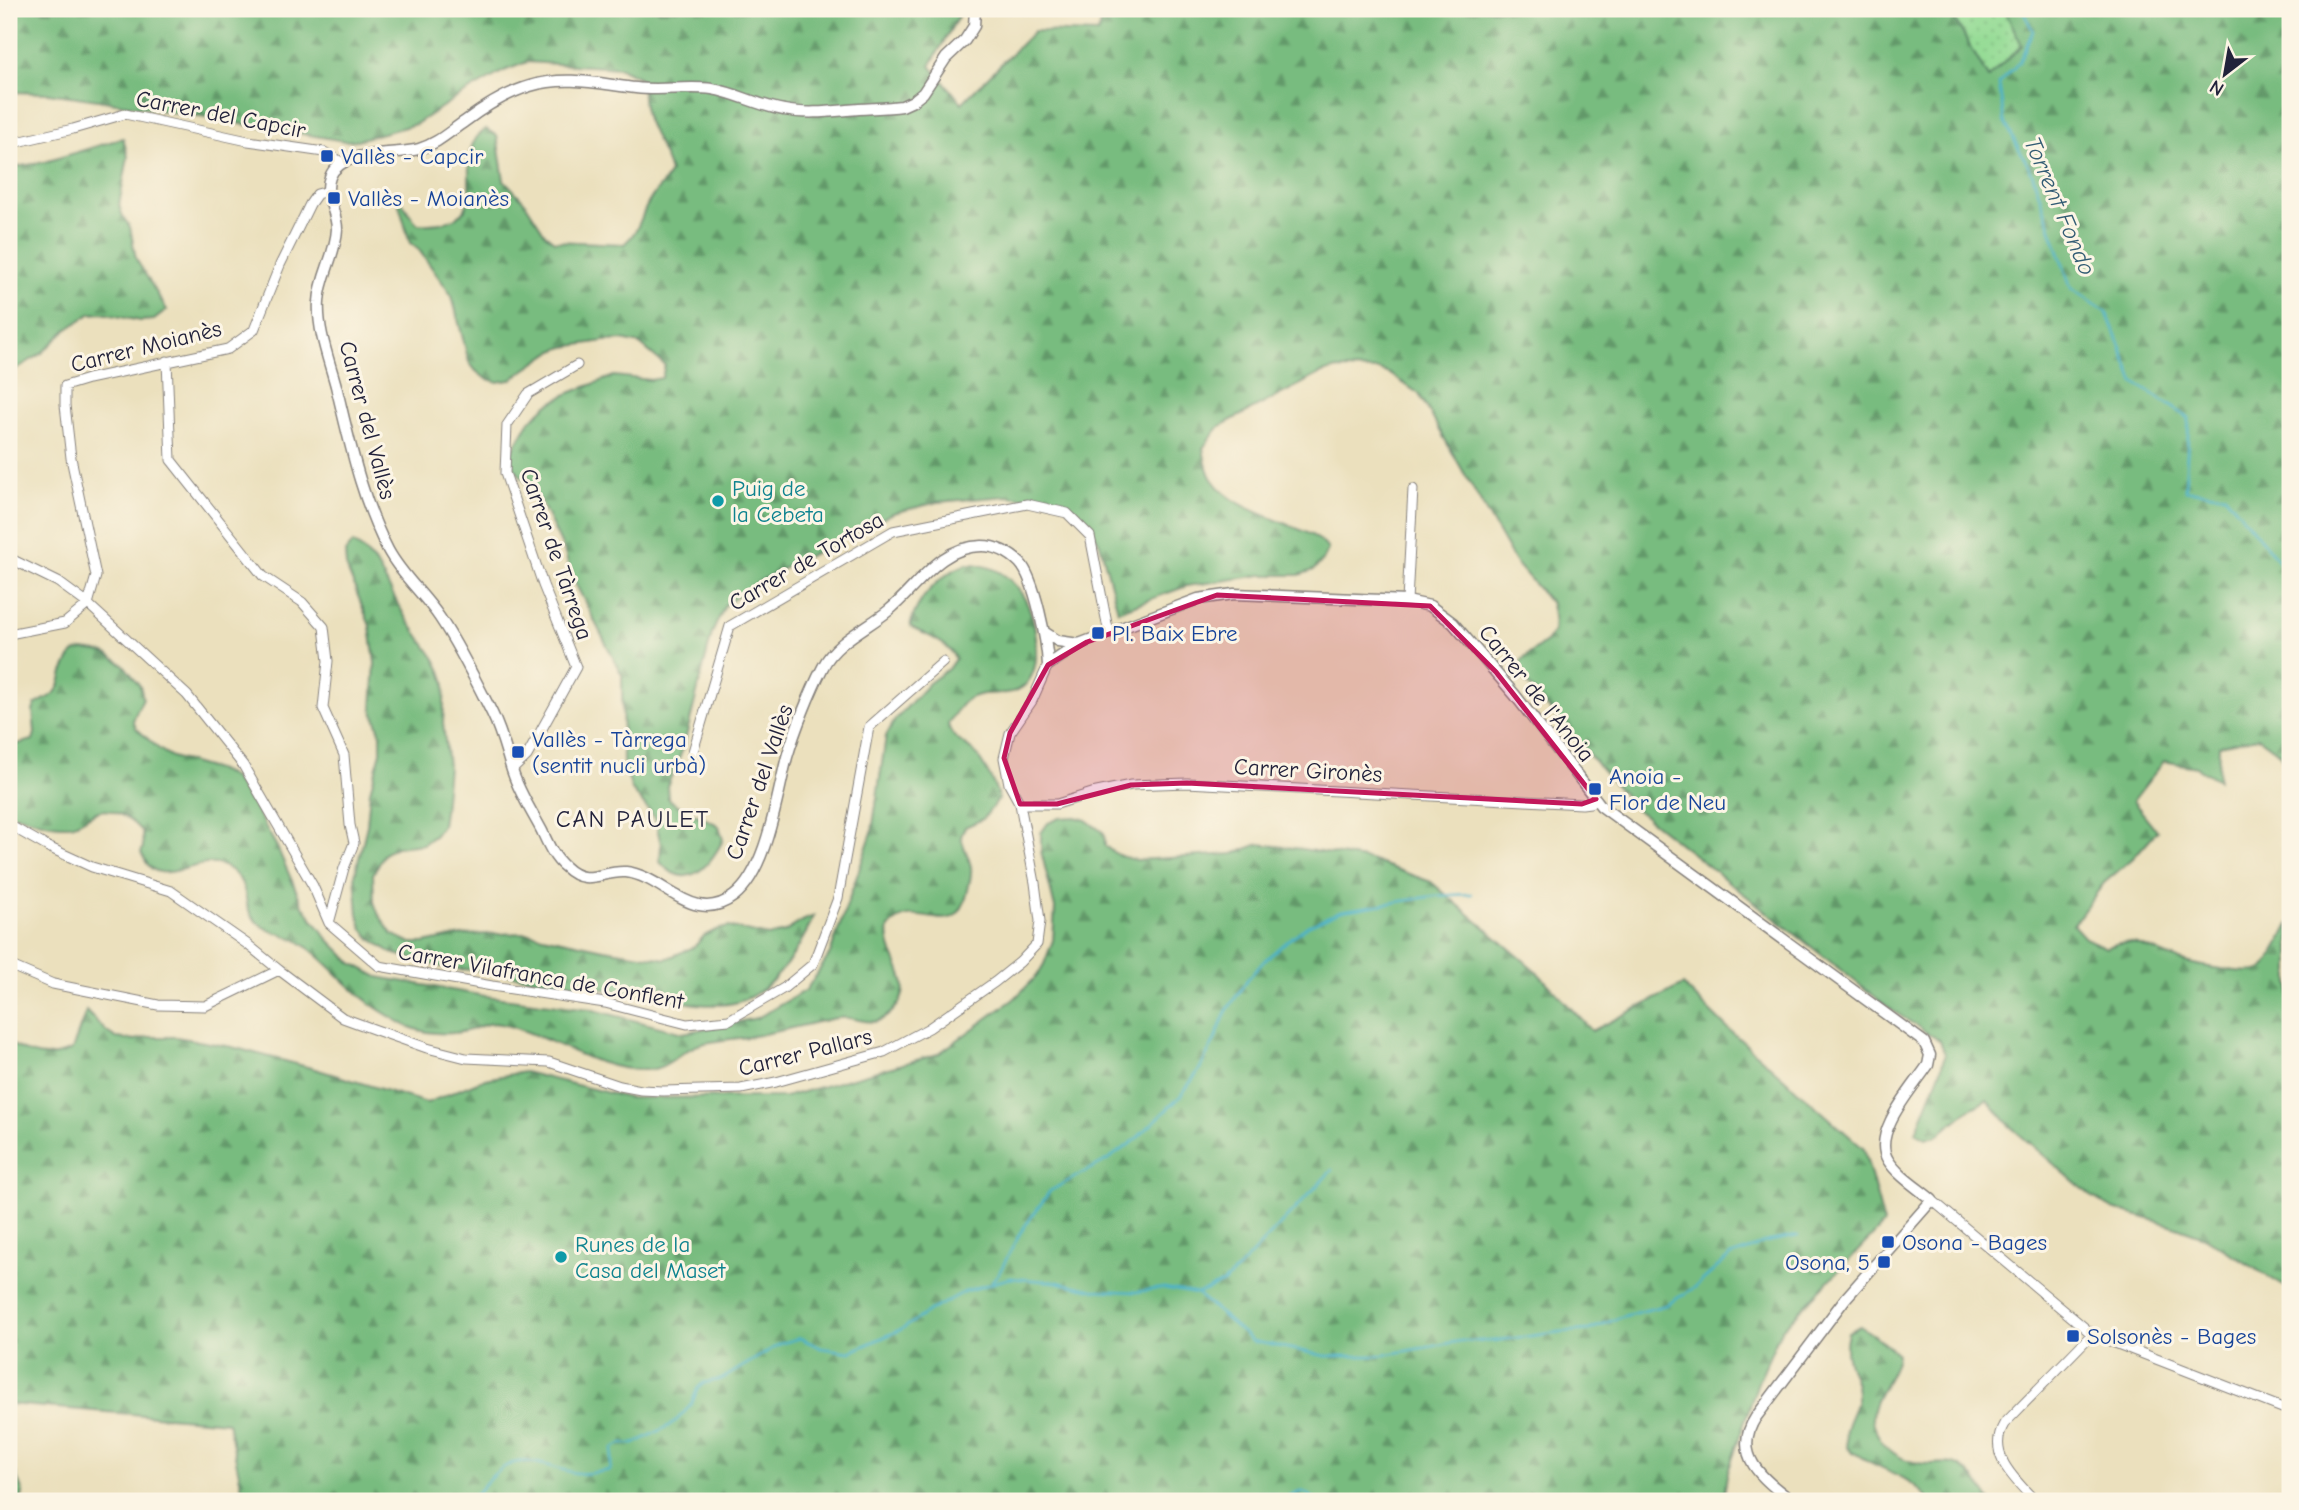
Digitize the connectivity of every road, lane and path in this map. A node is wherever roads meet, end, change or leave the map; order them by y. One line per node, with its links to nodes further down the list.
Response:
1 (975, 9): 3 (street)
2 (9, 144): 3 (street, Carrer del Capcir)
3 (343, 163): 4 (street)
4 (328, 191): 5 (street, Carrer Moianès); 18 (street, Carrer del Vallès)
5 (167, 361): 10 (street, Carrer Moianès); 22 (street)
6 (577, 365): 18 (street, Carrer de Tàrrega)
7 (1413, 489): 9 (street)
8 (9, 558): 10 (street, Carrer Vilafranca de Conflent)
9 (1407, 601): 13 (street, Carrer de l'Anoia); 19 (street, Carrer de l'Anoia)
10 (88, 604): 12 (street); 22 (street, Carrer Vilafranca de Conflent)
11 (1044, 632): 14 (street); 16 (street, Carrer del Vallès); 18 (street, Carrer del Vallès)
12 (9, 634)
13 (1109, 634): 14 (street, Carrer de l'Anoia); 17 (street, Carrer de Tortosa)
14 (1079, 644): 16 (street, Carrer de l'Anoia)
15 (943, 662): 22 (street, Carrer Vilafranca de Conflent)
16 (1048, 665): 20 (street, Carrer Pallars)
17 (692, 755)
18 (512, 770)
19 (1596, 799): 20 (street, Carrer Gironès); 25 (street, Carrer de l'Anoia)
20 (1020, 804): 24 (street, Carrer Pallars)
21 (9, 825): 24 (street, Carrer Pallars)
22 (329, 923)
23 (9, 965): 24 (street)
24 (279, 970)
25 (1932, 1200): 26 (street); 28 (street)
26 (2092, 1334): 27 (street); 29 (street)
27 (2290, 1411)
28 (1792, 1501)
29 (2035, 1501)

